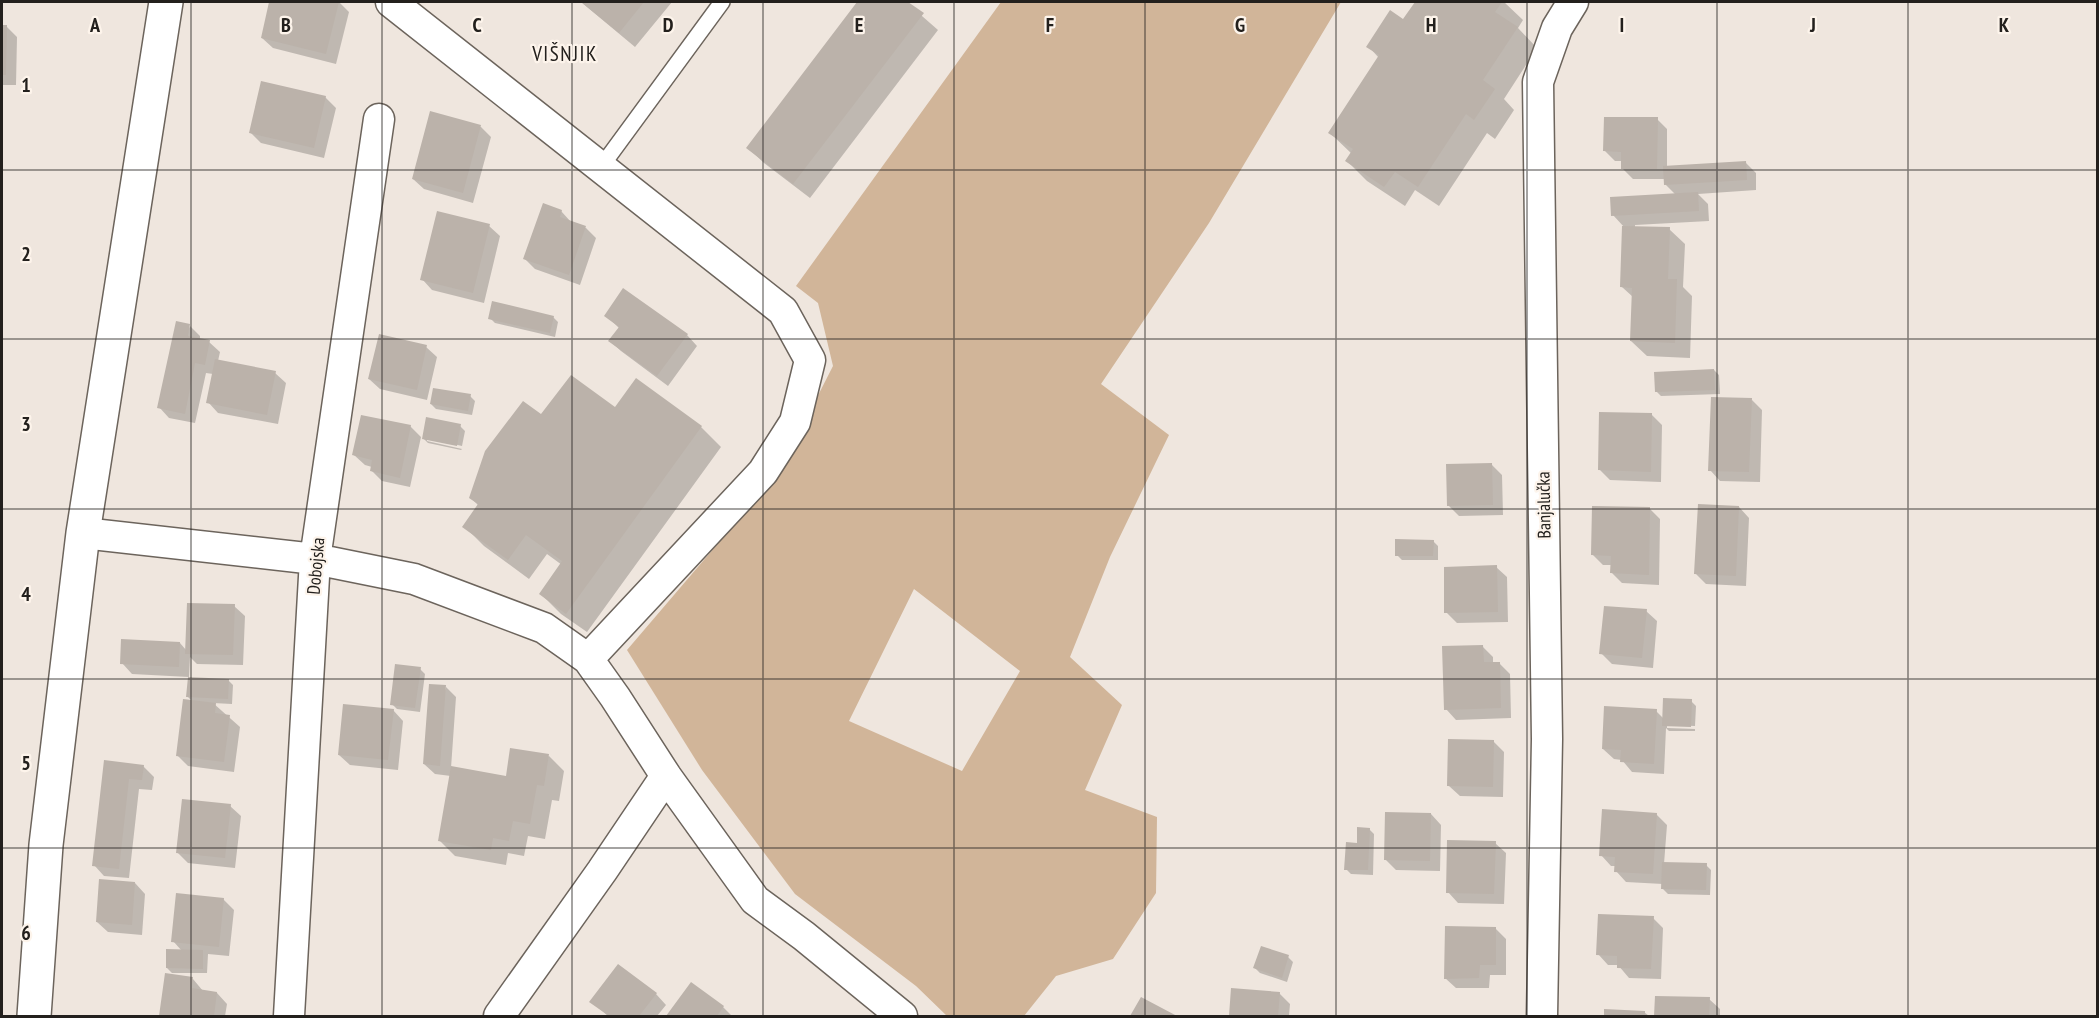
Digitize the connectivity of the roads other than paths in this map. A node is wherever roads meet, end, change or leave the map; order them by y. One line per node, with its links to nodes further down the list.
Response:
1 (166, 2): 7 (main road)
2 (391, 2): 6 (street)
3 (722, 2): 6 (lane)
4 (1574, 2): 15 (street, Banjalučka)
5 (379, 119): 8 (street, Dobojska)
6 (601, 167): 9 (street)
7 (83, 533): 8 (street); 11 (main road)
8 (315, 559): 9 (street); 12 (street, Dobojska)
9 (588, 659): 10 (street)
10 (666, 776): 13 (street); 14 (street)
11 (34, 1017)
12 (289, 1017)
13 (498, 1017)
14 (902, 1017)
15 (1542, 1017)

